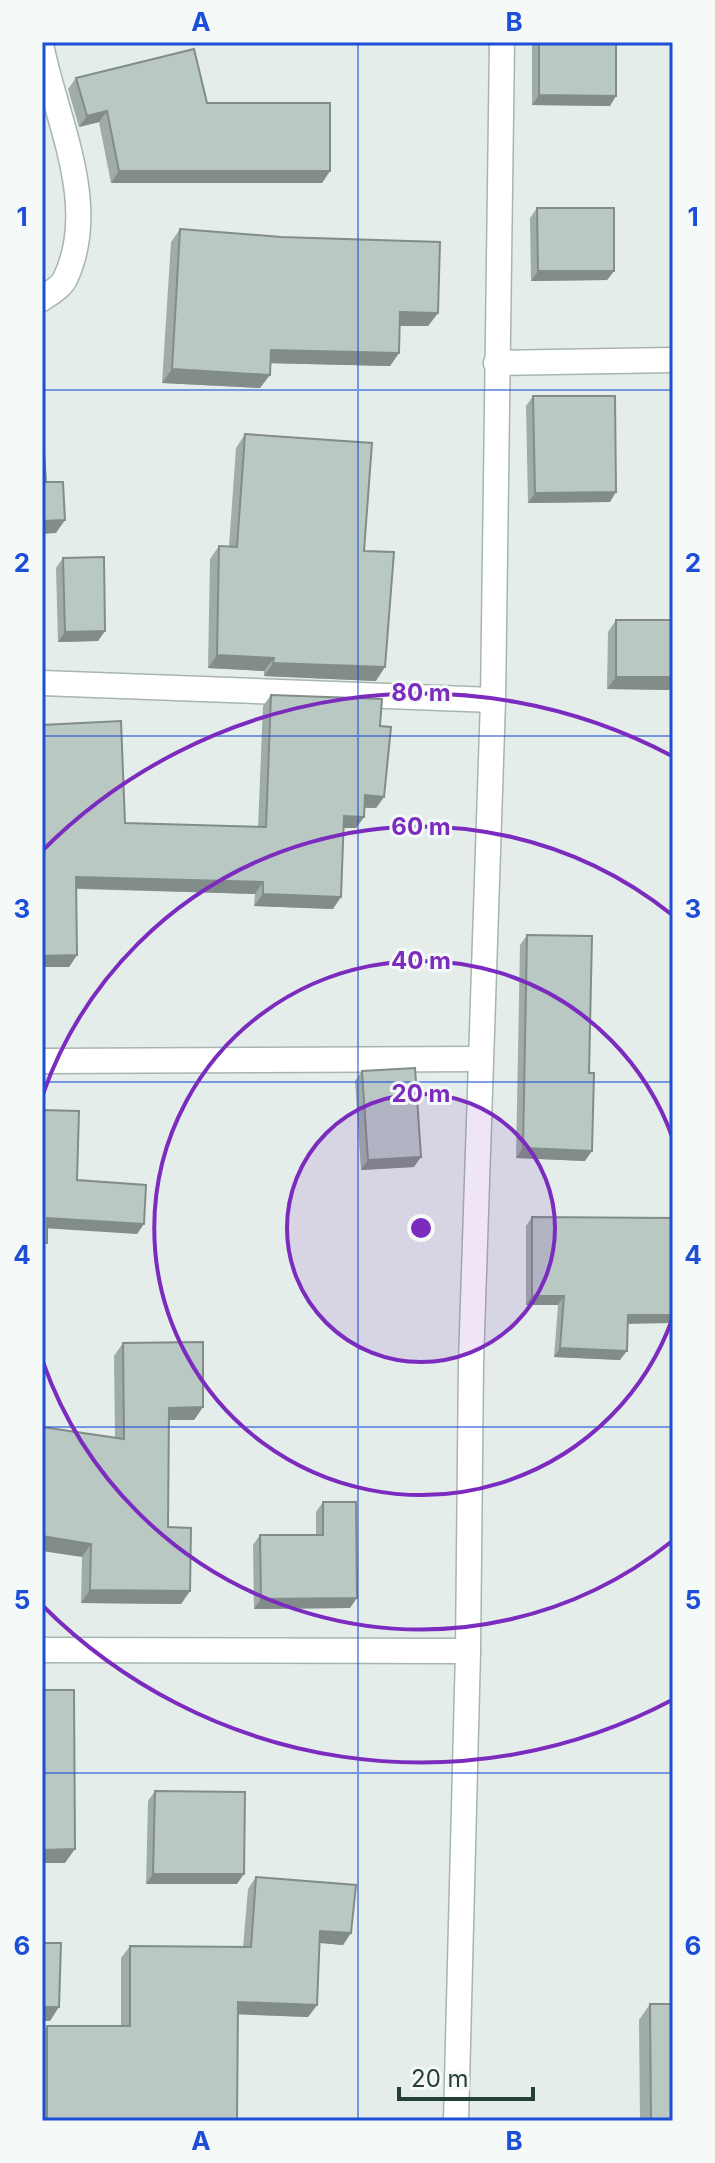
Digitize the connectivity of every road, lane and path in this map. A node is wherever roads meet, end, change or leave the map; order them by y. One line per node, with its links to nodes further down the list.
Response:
1 (502, 42): 5 (street)
2 (42, 49): 3 (street)
3 (42, 299)
4 (673, 360): 5 (street)
5 (496, 363): 7 (street)
6 (42, 683): 7 (street)
7 (493, 700): 8 (street)
8 (480, 1059): 9 (street); 11 (street)
9 (42, 1061)
10 (42, 1650): 11 (street)
11 (468, 1651): 12 (street)
12 (456, 2121)

